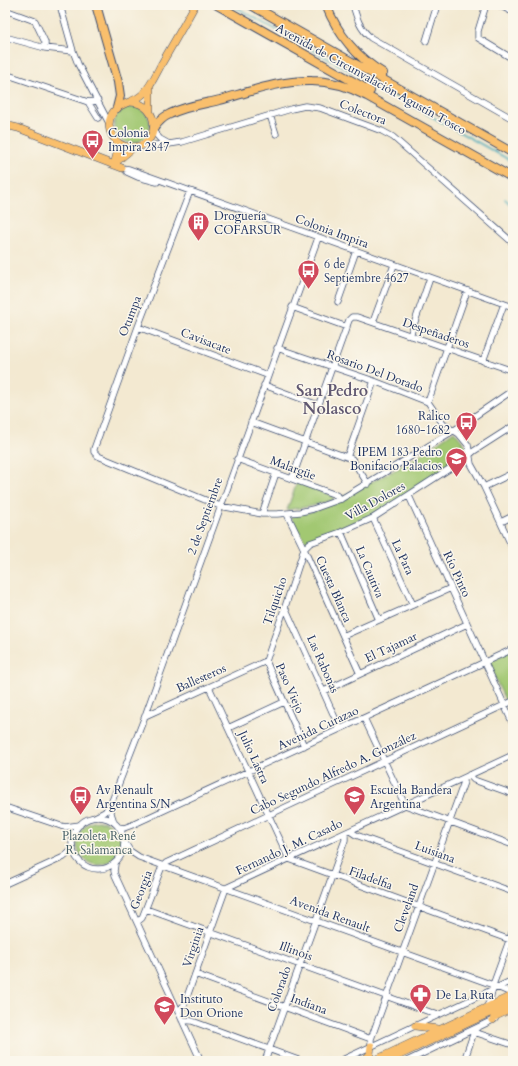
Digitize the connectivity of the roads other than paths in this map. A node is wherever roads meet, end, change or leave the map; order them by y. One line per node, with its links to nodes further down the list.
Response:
1 (60, 5): 16 (street)
2 (96, 5): 23 (highway)
3 (218, 5): 39 (highway, Avenida de Circunvalación Agustín Tosco)
4 (251, 5): 31 (highway, Avenida de Circunvalación Agustín Tosco)
5 (326, 5): 31 (highway)
6 (353, 5): 27 (street)
7 (437, 5): 14 (street)
8 (486, 5): 17 (street)
9 (499, 5): 12 (street)
10 (194, 7): 19 (main road)
11 (5, 10): 15 (street)
12 (513, 12)
13 (5, 37): 15 (street)
14 (426, 41)
15 (45, 48): 16 (street)
16 (73, 51): 20 (street)
17 (513, 58)
18 (5, 74): 21 (street)
19 (150, 87): 22 (main road); 24 (main road)
20 (98, 101): 21 (street); 28 (street)
21 (88, 102): 26 (street)
22 (130, 102): 23 (main road); 24 (main road)
23 (117, 108): 28 (main road)
24 (150, 111): 30 (main road)
25 (270, 115): 32 (street); 34 (street, Colectora); 43 (street, Colectora)
26 (98, 118)
27 (513, 119)
28 (109, 123): 33 (main road)
29 (5, 126): 37 (main road, Colonia Impira)
30 (153, 129): 34 (street); 35 (main road); 40 (highway)
31 (472, 129): 36 (highway, Avenida de Circunvalación Agustín Tosco)
32 (276, 134)
33 (117, 142): 35 (main road); 37 (main road)
34 (169, 144): 35 (street, Colectora)
35 (136, 146): 37 (main road)
36 (513, 153)
37 (114, 164): 38 (main road, Colonia Impira)
38 (122, 168): 41 (street, Colonia Impira)
39 (513, 173)
40 (513, 178)
41 (190, 191): 42 (street, Colonia Impira); 53 (street, Otumpa)
42 (318, 238): 44 (street, Colonia Impira); 50 (street, 2 de Septiembre)
43 (513, 243)
44 (356, 251): 45 (street, Colonia Impira); 48 (street)
45 (394, 265): 46 (street, Colonia Impira); 52 (street)
46 (430, 278): 47 (street, Colonia Impira); 55 (street)
47 (467, 291): 49 (street, Colonia Impira); 57 (street)
48 (338, 302)
49 (504, 304): 51 (street, Colonia Impira); 58 (street)
50 (292, 307): 54 (street); 56 (street, 2 de Septiembre)
51 (513, 307)
52 (373, 322): 54 (street, Despeñaderos); 55 (street, Despeñaderos)
53 (138, 326): 61 (street, Cavisacate); 81 (street, Otumpa)
54 (347, 327): 59 (street)
55 (410, 336): 57 (street, Despeñaderos)
56 (277, 348): 59 (street, Rosario Del Dorado); 61 (street, 2 de Septiembre)
57 (446, 348): 58 (street, Despeñaderos); 65 (street)
58 (483, 361): 60 (street, Despeñaderos)
59 (333, 367): 62 (street, Rosario Del Dorado); 66 (street)
60 (513, 371)
61 (267, 375): 63 (street, 2 de Septiembre)
62 (374, 381): 65 (street, Rosario Del Dorado); 72 (street)
63 (264, 385): 66 (street); 67 (street, 2 de Septiembre)
64 (513, 390): 69 (street)
65 (428, 402): 69 (street, Rosario Del Dorado)
66 (318, 405): 70 (street)
67 (251, 422): 70 (street); 73 (street, 2 de Septiembre)
68 (513, 426): 71 (street, Villa Dolores)
69 (453, 431): 71 (street, Rosario Del Dorado); 77 (street)
70 (305, 442): 72 (street); 76 (street)
71 (469, 455): 78 (street, Rosario Del Dorado); 79 (street, Villa Dolores)
72 (347, 457): 77 (street)
73 (237, 459): 74 (street, Malargüe); 81 (street, 2 de Septiembre)
74 (276, 473): 76 (street, Malargüe); 82 (street)
75 (513, 473): 78 (street)
76 (292, 479): 80 (street, Malargüe)
77 (368, 484): 80 (street)
78 (484, 487): 86 (street, Rosario Del Dorado)
79 (409, 496): 85 (street, Villa Dolores); 90 (street, Río Pinto)
80 (341, 499): 83 (street)
81 (220, 506): 82 (street); 105 (street, 2 de Septiembre)
82 (262, 514): 83 (street)
83 (287, 514): 88 (street, Cuesta Blanca)
84 (513, 516): 86 (street)
85 (373, 518): 87 (street, Villa Dolores); 91 (street, La Para)
86 (501, 522): 89 (street, Rosario Del Dorado)
87 (341, 532): 88 (street, Villa Dolores); 93 (street, La Cautiva)
88 (304, 549): 92 (street, Tilquicho); 95 (street, Cuesta Blanca)
89 (513, 549)
90 (451, 588): 91 (street); 94 (street, Río Pinto)
91 (413, 605): 93 (street)
92 (285, 607): 97 (street, Tilquicho); 101 (street, Las Rabonas)
93 (379, 620): 95 (street)
94 (467, 624): 98 (street, Río Pinto); 99 (street, El Tajamar)
95 (343, 636): 99 (street, Cuesta Blanca)
96 (513, 649): 98 (street, Avenida Curazao)
97 (266, 661): 100 (street, Ballesteros); 102 (street, Paso Viejo)
98 (485, 662): 104 (street, Río Pinto); 106 (street, Avenida Curazao)
99 (360, 674): 101 (street, El Tajamar)
100 (209, 687): 105 (street, Ballesteros); 108 (street, Julio Lastra)
101 (324, 691): 109 (street, Las Rabonas)
102 (284, 702): 108 (street); 110 (street, Paso Viejo)
103 (513, 702): 104 (street, Cabo Segundo Alfredo A. González)
104 (505, 705): 107 (street, Río Pinto); 112 (street, Cabo Segundo Alfredo A. González)
105 (146, 716): 116 (street, 2 de Septiembre)
106 (364, 718): 109 (street, Avenida Curazao); 112 (street)
107 (513, 724)
108 (228, 728): 113 (street, Julio Lastra)
109 (340, 729): 110 (street, Avenida Curazao)
110 (304, 746): 113 (street, Avenida Curazao)
111 (513, 755): 114 (street, Fernando J. M. Casado)
112 (384, 762): 117 (street); 119 (street, Cabo Segundo Alfredo A. González)
113 (249, 772): 119 (street, Julio Lastra); 124 (street, Avenida Curazao)
114 (466, 777): 115 (street); 117 (street, Fernando J. M. Casado); 121 (street, Cleveland)
115 (513, 794)
116 (112, 802): 120 (street, 2 de Septiembre); 123 (street, 2 de Septiembre)
117 (405, 805): 121 (street); 125 (street, Fernando J. M. Casado)
118 (5, 807): 122 (street)
119 (268, 815): 133 (street, Julio Lastra); 136 (street, Cabo Segundo Alfredo A. González)
120 (93, 818): 122 (street); 123 (street)
121 (450, 821): 127 (street); 134 (street, Cleveland)
122 (80, 824): 128 (street)
123 (116, 824): 124 (street, Avenida Curazao); 126 (street)
124 (132, 825): 126 (street, Avenida Curazao)
125 (348, 832): 133 (street, Fernando J. M. Casado); 134 (street, Luisiana); 139 (street, Colorado)
126 (124, 838): 131 (street); 132 (street, Avenida Renault)
127 (513, 845)
128 (73, 849): 129 (street); 130 (street)
129 (64, 857): 130 (street); 140 (street)
130 (76, 857): 137 (street)
131 (121, 857): 132 (street, Avenida Renault); 135 (street)
132 (139, 857): 136 (street, Avenida Renault)
133 (289, 859): 139 (street, Filadelfia); 141 (street, Fernando J. M. Casado)
134 (434, 863): 142 (street, Luisiana); 143 (street, Cleveland)
135 (115, 864): 137 (street); 138 (street)
136 (163, 865): 141 (street, Avenida Renault); 144 (street, Georgia)
137 (106, 868): 138 (street)
138 (115, 875): 146 (street)
139 (332, 875): 143 (street, Filadelfia); 145 (street, Colorado)
140 (5, 884)
141 (226, 888): 145 (street, Avenida Renault); 148 (street, Virginia)
142 (513, 892)
143 (418, 907): 149 (street, Filadelfia); 150 (street, Cleveland)
144 (146, 909): 146 (street, Georgia); 148 (street, Illinois)
145 (316, 921): 150 (street, Avenida Renault); 151 (street, Colorado)
146 (138, 922): 161 (street)
147 (513, 930): 149 (street)
148 (210, 932): 151 (street, Illinois); 152 (street, Virginia)
149 (511, 941): 154 (street)
150 (402, 952): 154 (street, Avenida Renault); 156 (street, Cleveland)
151 (300, 964): 156 (street, Illinois); 158 (street, Colorado)
152 (195, 974): 158 (street, Indiana); 161 (street, Virginia)
153 (513, 980): 154 (street)
154 (494, 987): 155 (street, Avenida Renault); 159 (street); 162 (street)
155 (513, 995): 159 (main road)
156 (386, 996): 162 (street, Illinois); 168 (street, Cleveland)
157 (513, 1004): 164 (main road); 177 (main road)
158 (284, 1007): 168 (street, Indiana); 170 (street, Colorado)
159 (486, 1008): 166 (main road)
160 (513, 1011): 164 (street)
161 (178, 1012): 163 (street)
162 (438, 1015): 165 (street)
163 (182, 1020): 170 (street); 171 (street)
164 (493, 1020): 167 (street)
165 (415, 1026): 166 (main road); 168 (street)
166 (442, 1028): 176 (main road)
167 (474, 1031): 169 (street); 179 (street); 180 (street)
168 (371, 1043): 174 (street); 175 (main road)
169 (513, 1045)
170 (269, 1049): 172 (street, Colorado); 173 (street)
171 (201, 1061)
172 (264, 1061)
173 (301, 1061)
174 (340, 1061)
175 (364, 1061)
176 (373, 1061)
177 (387, 1061)
178 (393, 1061): 179 (main road)
179 (408, 1061)
180 (464, 1061)

